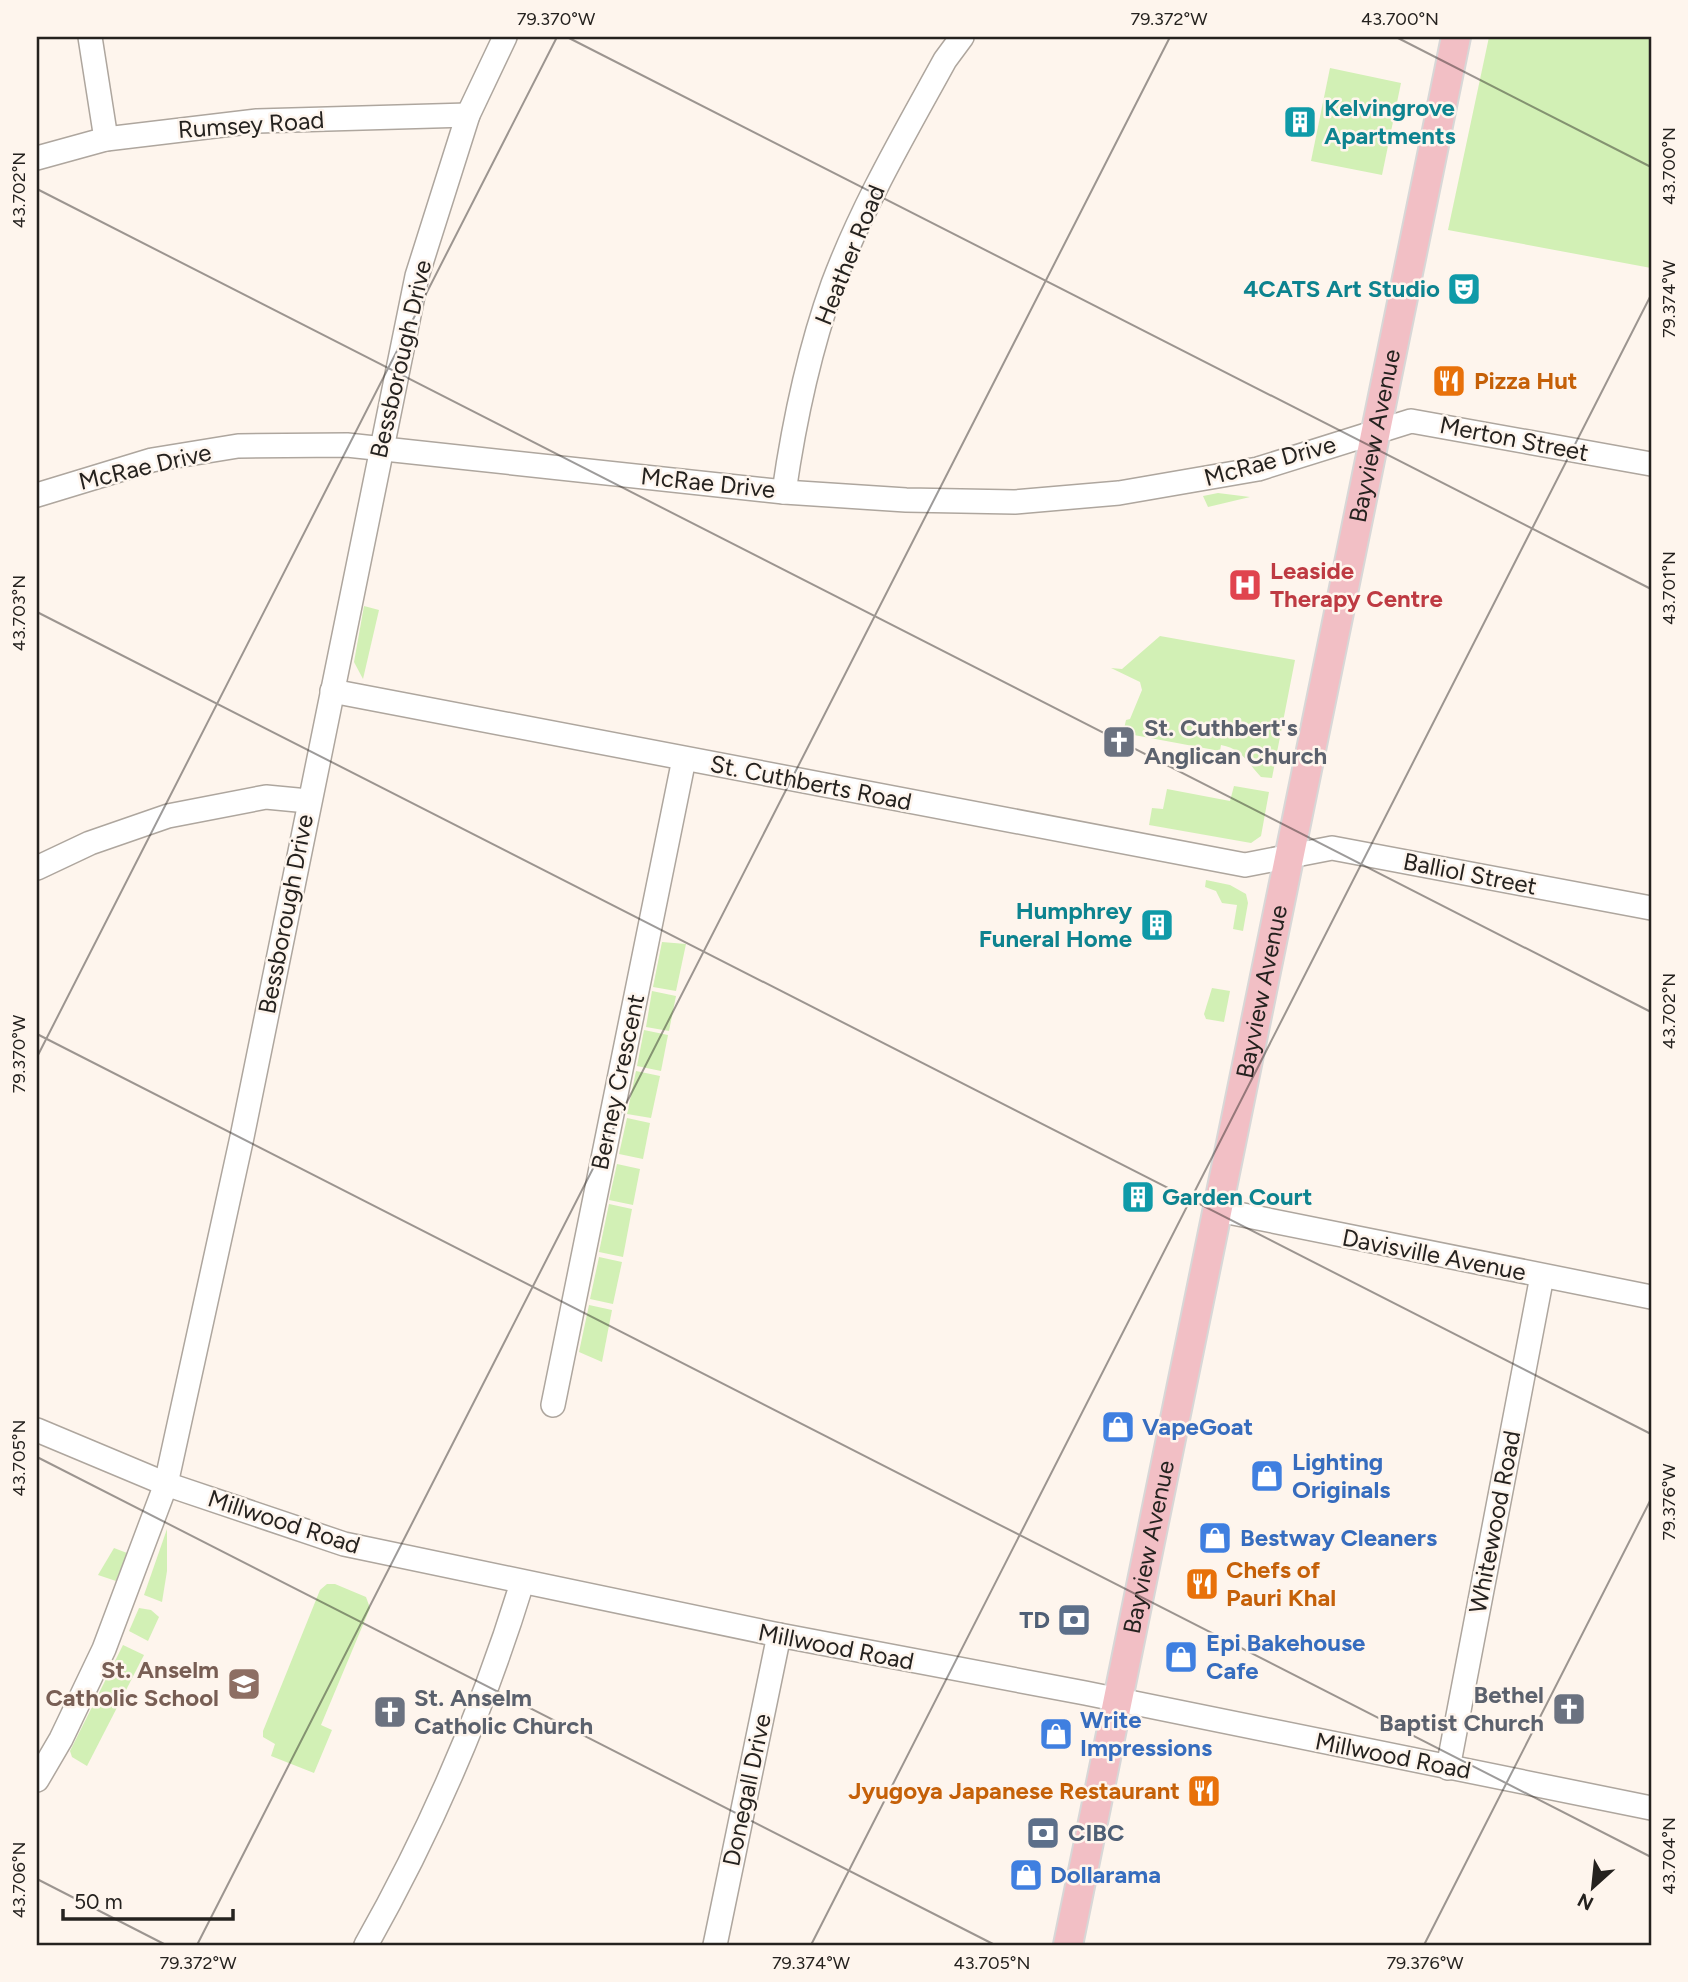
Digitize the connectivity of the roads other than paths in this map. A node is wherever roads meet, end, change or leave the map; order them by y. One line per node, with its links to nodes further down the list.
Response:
1 (90, 37): 6 (street)
2 (505, 37): 5 (street, Bessborough Drive)
3 (962, 37): 11 (street, Heather Road)
4 (1456, 37): 8 (main road, Bayview Avenue)
5 (468, 116): 6 (street, Rumsey Road); 9 (street, Bessborough Drive)
6 (106, 139): 7 (street, Rumsey Road)
7 (37, 158)
8 (1377, 430): 10 (street, Merton Street); 11 (street, McRae Drive); 16 (main road, Bayview Avenue)
9 (381, 448): 11 (street, McRae Drive); 12 (street, McRae Drive); 13 (street, Bessborough Drive)
10 (1651, 464)
11 (784, 492)
12 (37, 495)
13 (332, 691): 14 (street, St. Cuthberts Road); 15 (street, Bessborough Drive)
14 (684, 759): 16 (street, St. Cuthberts Road); 22 (street, Berney Crescent)
15 (308, 801): 17 (street); 24 (street, Bessborough Drive)
16 (1290, 856): 18 (street, Balliol Street); 19 (main road, Bayview Avenue)
17 (37, 868)
18 (1651, 908)
19 (1218, 1210): 20 (street, Davisville Avenue); 27 (main road, Bayview Avenue)
20 (1542, 1276): 21 (street, Davisville Avenue); 28 (street, Whitewood Road)
21 (1651, 1297)
22 (553, 1405)
23 (37, 1430): 24 (street, Millwood Road)
24 (166, 1484): 25 (street, Millwood Road); 29 (street, Bessborough Drive)
25 (522, 1583): 26 (street, Millwood Road); 31 (street)
26 (779, 1635): 27 (street, Millwood Road); 32 (street, Donegall Drive)
27 (1119, 1701): 28 (street, Millwood Road); 33 (main road, Bayview Avenue)
28 (1448, 1768): 30 (street, Millwood Road)
29 (37, 1780)
30 (1651, 1808)
31 (366, 1945)
32 (715, 1945)
33 (1068, 1945)

